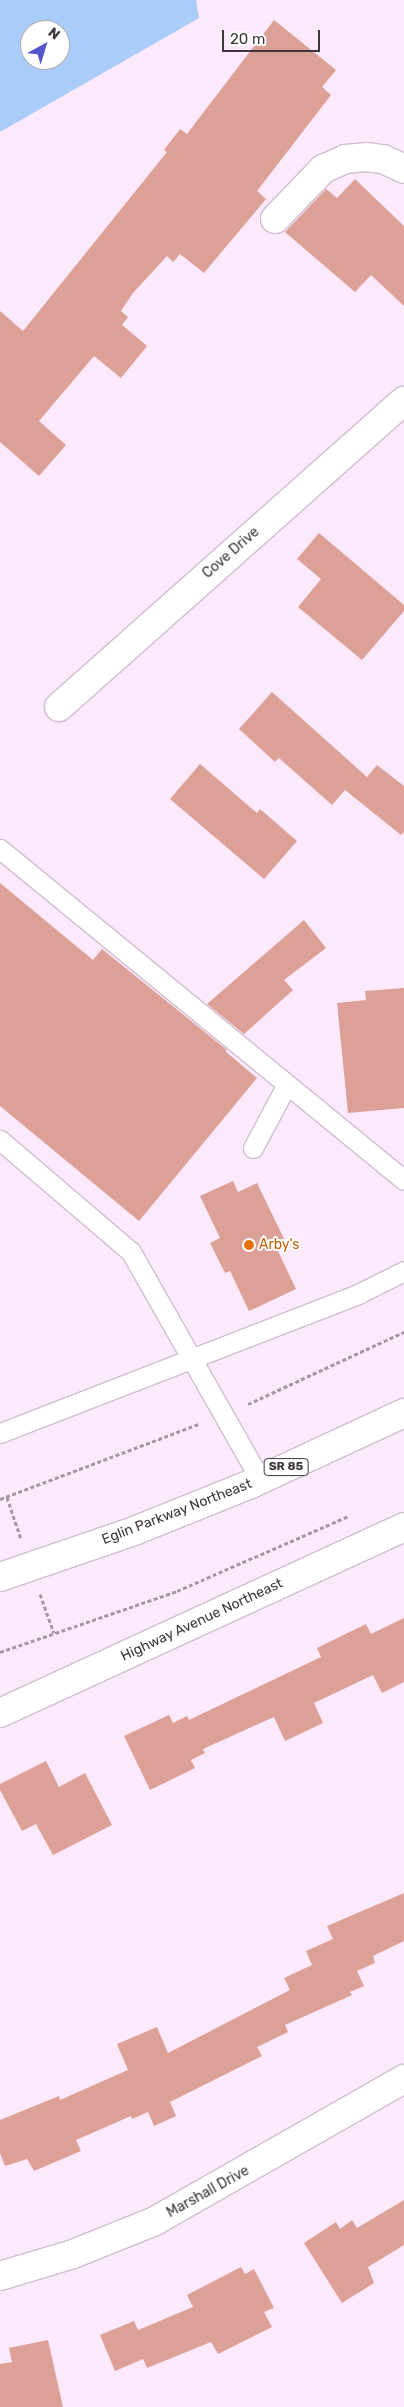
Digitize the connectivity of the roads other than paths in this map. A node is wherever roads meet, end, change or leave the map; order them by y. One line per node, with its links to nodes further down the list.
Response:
1 (404, 169): 2 (main road)
2 (275, 219)
3 (404, 400): 4 (main road, Cove Drive)
4 (59, 707)
5 (0, 849): 6 (lane)
6 (287, 1084): 8 (lane); 9 (lane)
7 (0, 1140): 11 (lane)
8 (253, 1148)
9 (404, 1180)
10 (404, 1271): 11 (lane)
11 (191, 1356): 13 (lane); 14 (lane)
12 (404, 1413): 14 (main road, Eglin Parkway Northeast / SR 85)
13 (0, 1433)
14 (260, 1479): 16 (main road, Eglin Parkway Northeast / SR 85)
15 (404, 1527): 17 (main road, Highway Avenue Northeast)
16 (0, 1576)
17 (1, 1707)
18 (404, 2079): 19 (main road, Marshall Drive)
19 (0, 2276)

